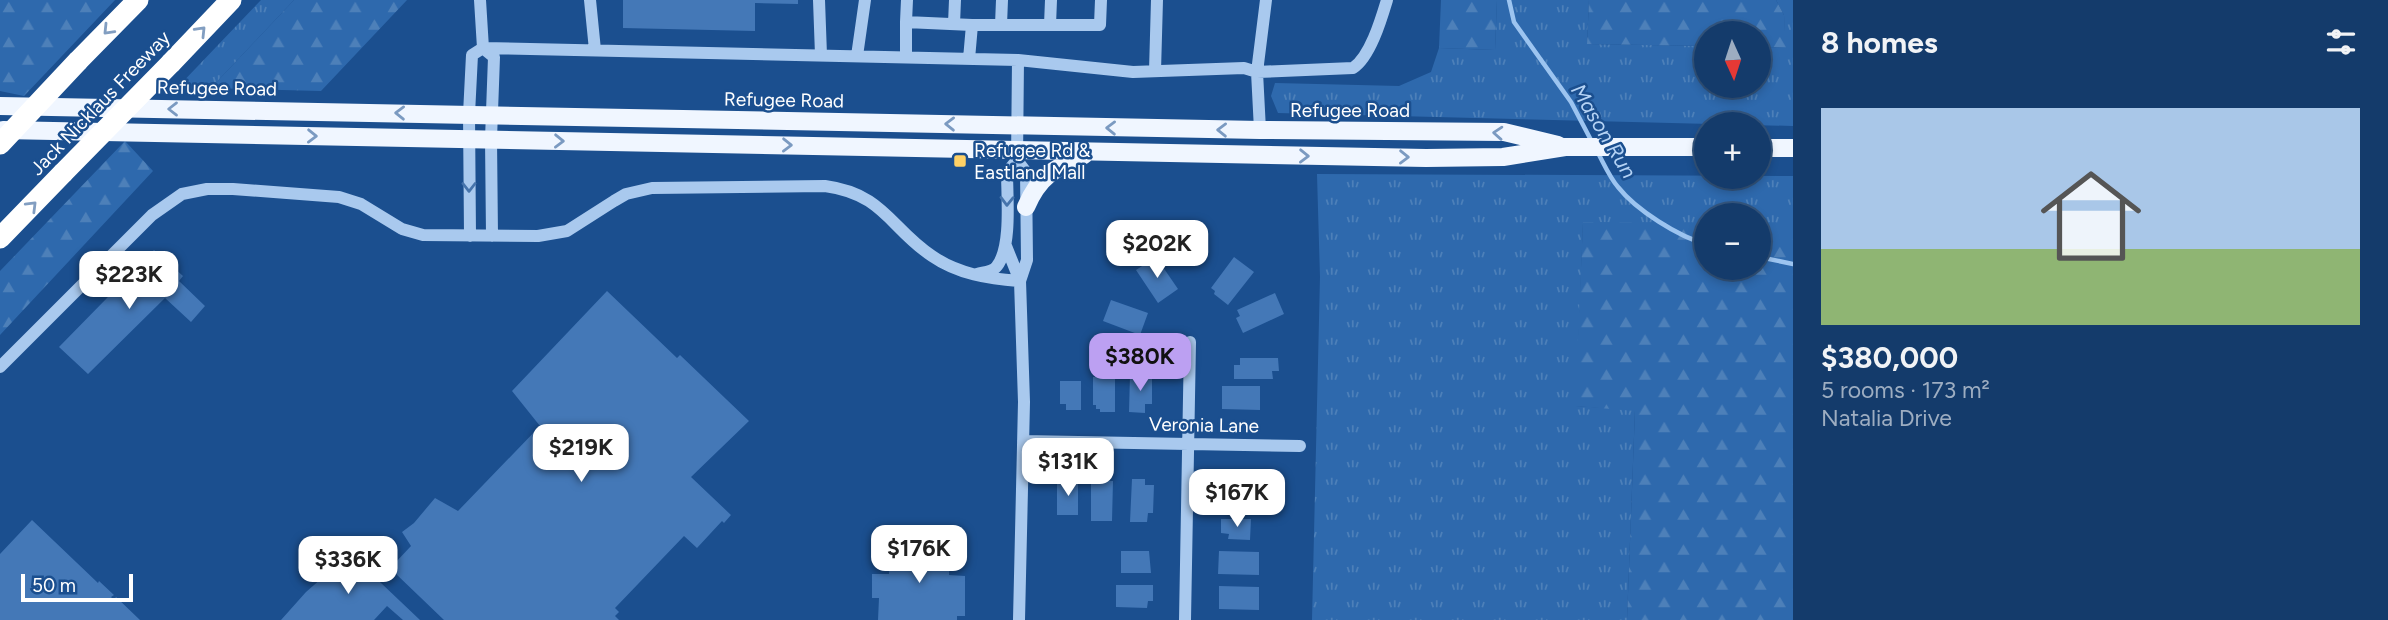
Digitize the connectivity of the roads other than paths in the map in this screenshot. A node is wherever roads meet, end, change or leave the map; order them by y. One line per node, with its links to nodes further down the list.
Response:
1 (138, 0): 37 (highway, one-way to 37, bridge)
2 (232, 0): 47 (highway, Jack Nicklaus Freeway, one-way to 2, bridge)
3 (480, 0): 20 (street)
4 (590, 0): 21 (street)
5 (819, 0): 22 (street)
6 (865, 0): 23 (street)
7 (907, 0): 15 (street)
8 (955, 0): 16 (street)
9 (1002, 0): 18 (street)
10 (1051, 0): 19 (street)
11 (1101, 0): 19 (street)
12 (1157, 0): 27 (street)
13 (1266, 0): 28 (street)
14 (1387, 0): 28 (street)
15 (906, 22): 16 (street); 24 (street)
16 (954, 24): 17 (street)
17 (972, 25): 18 (street); 25 (street)
18 (1001, 25): 19 (street)
19 (1050, 25)
20 (483, 48): 21 (street); 30 (street); 31 (street)
21 (595, 50): 22 (street)
22 (821, 55): 23 (street)
23 (857, 56): 24 (street)
24 (906, 56): 25 (street)
25 (969, 59): 26 (street)
26 (1018, 60): 27 (street); 32 (street)
27 (1155, 71): 28 (street)
28 (1257, 72): 34 (street)
29 (0, 106): 30 (main road, Refugee Road, one-way to 29)
30 (469, 114): 31 (main road, Refugee Road); 35 (street)
31 (493, 115): 32 (main road, Refugee Road, one-way to 31); 36 (street)
32 (1018, 126): 34 (main road, Refugee Road, one-way to 32); 43 (street)
33 (0, 130): 35 (main road, Refugee Road, one-way to 35)
34 (1260, 130): 38 (main road, Refugee Road, one-way to 34)
35 (469, 139): 36 (main road, Refugee Road); 45 (street, one-way to 45)
36 (491, 139): 43 (main road, Refugee Road, one-way to 43); 46 (street)
37 (0, 144)
38 (1573, 146): 39 (main road, Refugee Road); 42 (main road, Refugee Road, one-way to 38)
39 (1694, 147)
40 (1771, 148): 41 (main road)
41 (1793, 148)
42 (1088, 152): 43 (main road, Refugee Road); 44 (main road)
43 (1017, 155): 44 (street); 48 (street, one-way to 48)
44 (1026, 206): 50 (street)
45 (470, 236): 46 (street); 52 (street)
46 (492, 236): 49 (street)
47 (0, 238)
48 (1006, 246): 49 (street); 50 (street)
49 (973, 275): 50 (street)
50 (1020, 281): 53 (street)
51 (1190, 342): 54 (street)
52 (0, 367)
53 (1023, 441): 54 (street, Veronia Lane); 56 (street)
54 (1189, 444): 55 (street, Veronia Lane); 57 (street)
55 (1300, 446)
56 (1019, 620)
57 (1185, 620)

